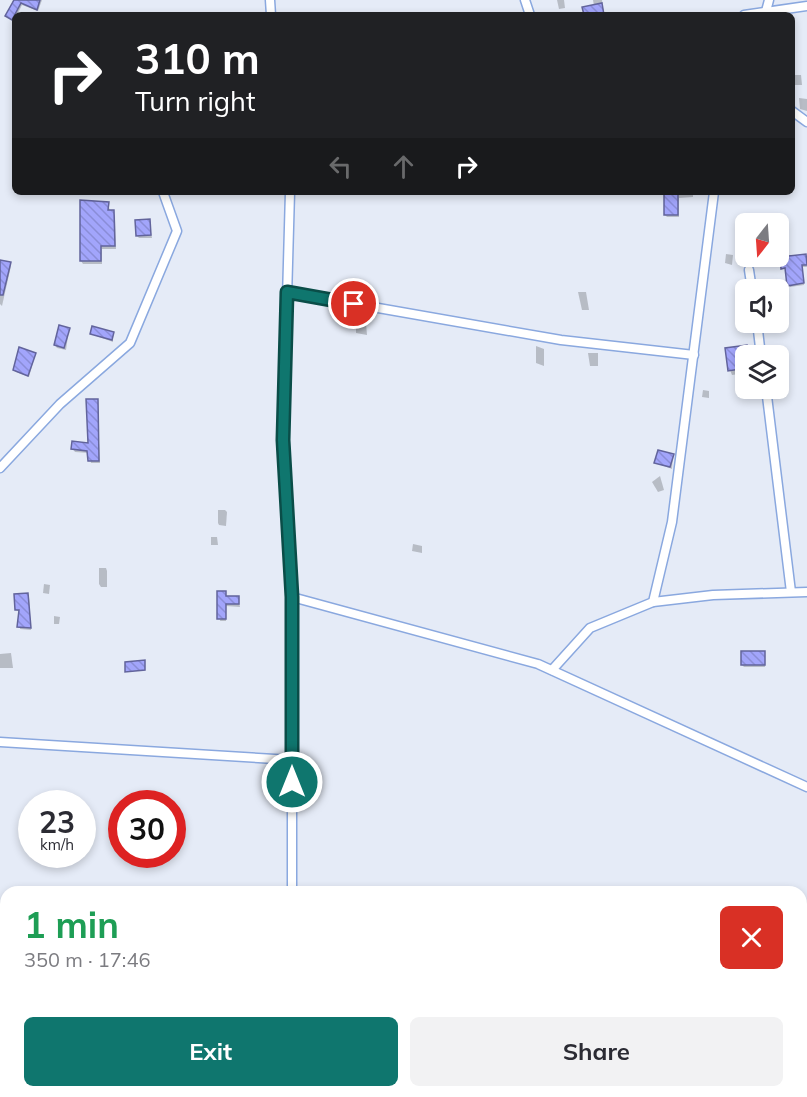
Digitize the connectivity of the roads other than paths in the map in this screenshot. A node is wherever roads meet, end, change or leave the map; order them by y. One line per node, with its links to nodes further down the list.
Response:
1 (807, 6): 2 (street)
2 (776, 12)
3 (164, 195): 11 (street)
4 (290, 195): 8 (street)
5 (714, 195): 9 (street)
6 (749, 270): 7 (street)
7 (750, 279)
8 (287, 292): 9 (street); 14 (street)
9 (694, 355): 15 (street)
10 (767, 399): 12 (street)
11 (0, 468)
12 (791, 592): 13 (street); 15 (street)
13 (807, 592)
14 (292, 597): 16 (street); 18 (street)
15 (653, 602): 16 (street)
16 (552, 670): 19 (street)
17 (0, 742): 18 (street)
18 (292, 760): 20 (street)
19 (807, 787)
20 (292, 886)

